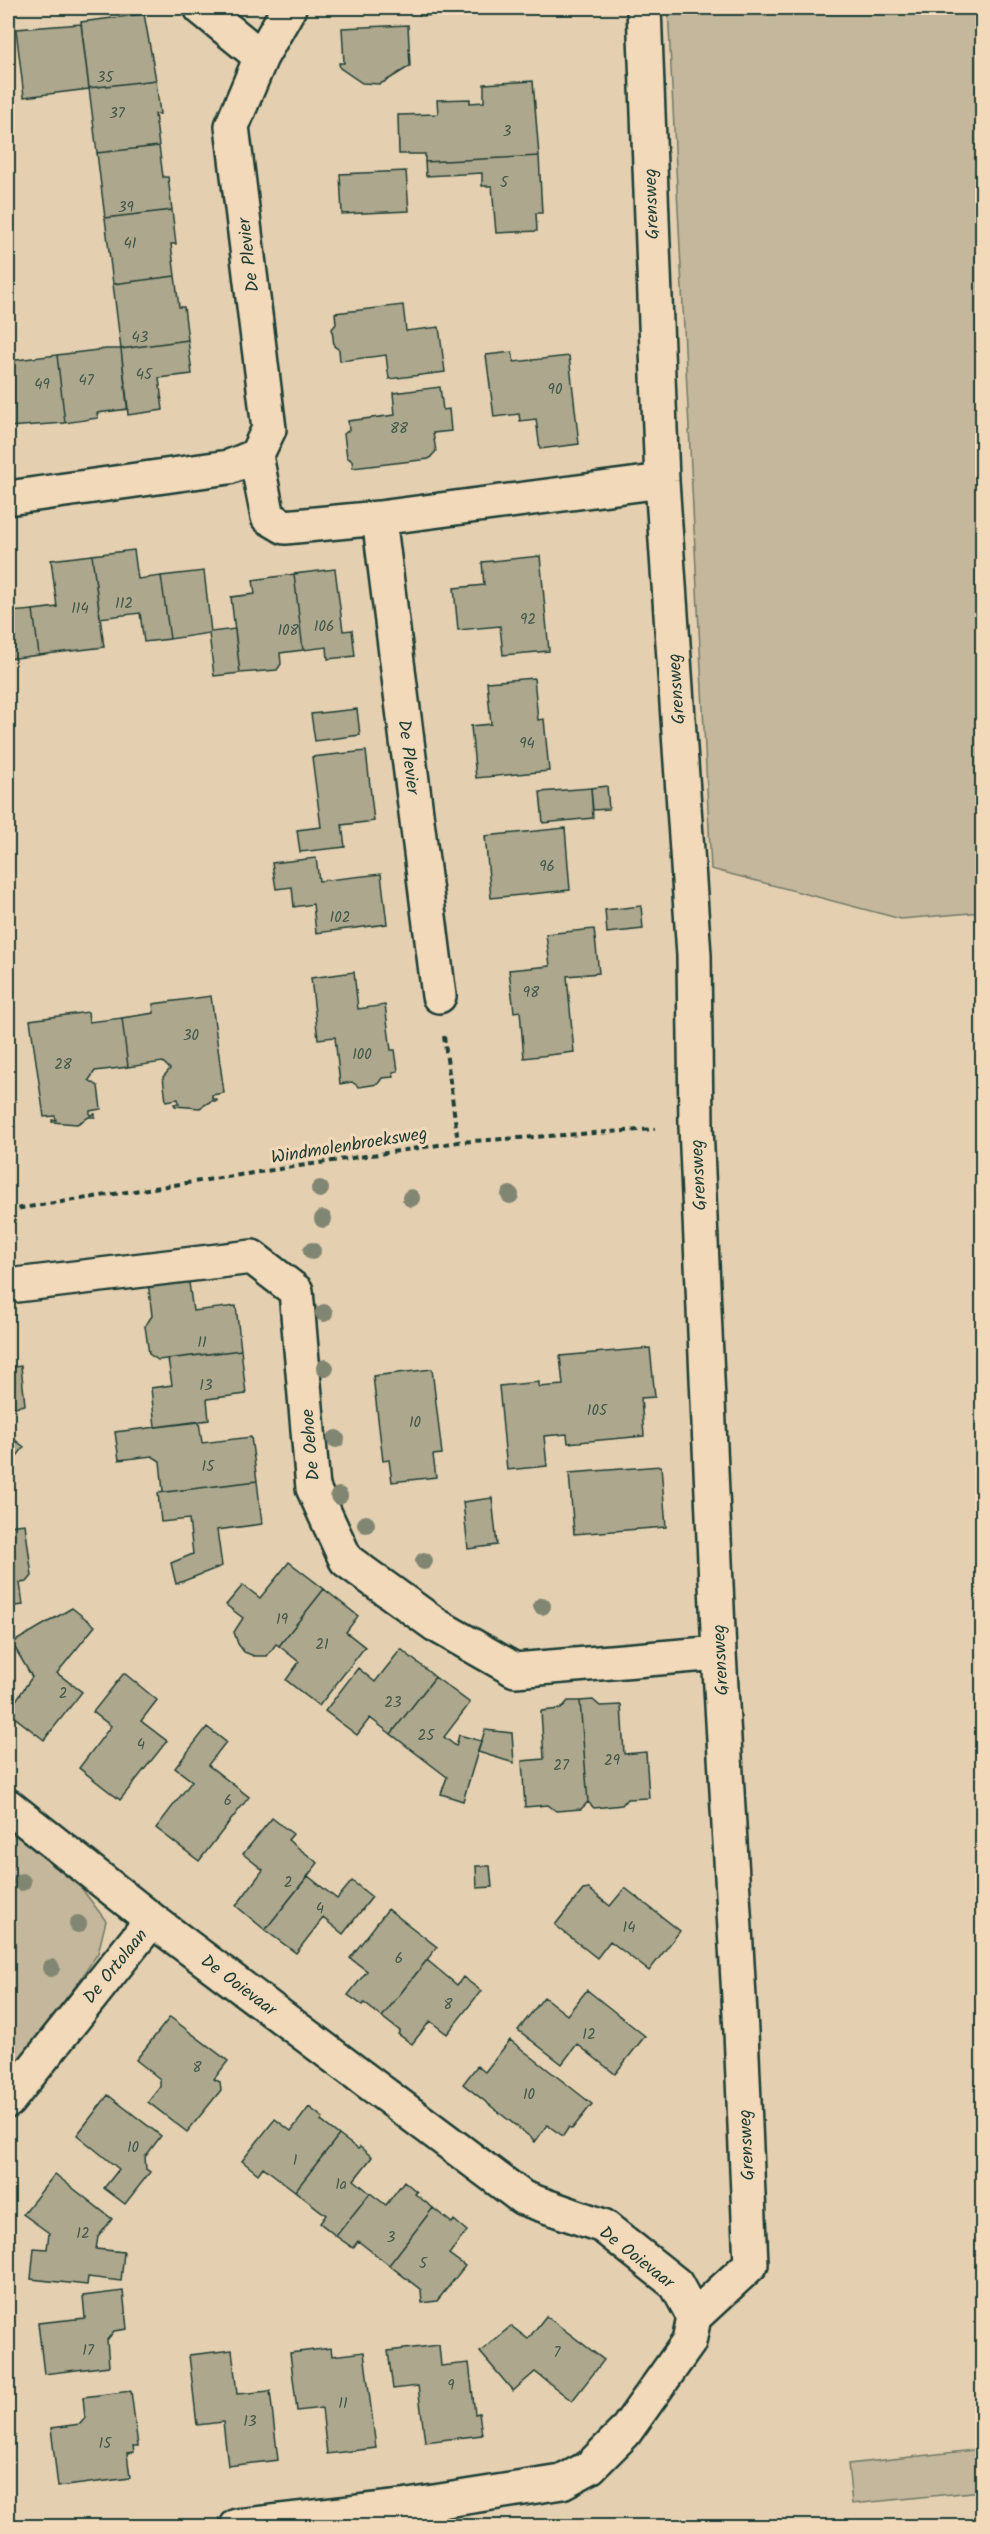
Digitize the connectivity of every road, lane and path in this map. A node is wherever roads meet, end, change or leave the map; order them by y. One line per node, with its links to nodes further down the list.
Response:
1 (201, 8): 4 (street)
2 (289, 8): 4 (street, De Plevier)
3 (644, 8): 6 (street, Grensweg)
4 (261, 57): 5 (street, De Plevier)
5 (256, 456): 7 (street); 8 (street)
6 (662, 481): 8 (street); 10 (street, Grensweg)
7 (8, 498)
8 (379, 518): 9 (street, De Plevier)
9 (439, 996): 11 (path)
10 (696, 1126): 11 (path, Windmolenbroeksweg); 14 (street, Grensweg)
11 (459, 1142): 12 (path, Windmolenbroeksweg)
12 (8, 1210)
13 (8, 1286): 14 (street, De Oehoe)
14 (719, 1653): 18 (street, Grensweg)
15 (8, 1806): 16 (street, De Ortolaan)
16 (152, 1920): 17 (street, De Ortolaan); 18 (street, De Ooievaar)
17 (8, 2101)
18 (694, 2317): 19 (street)
19 (237, 2526)

